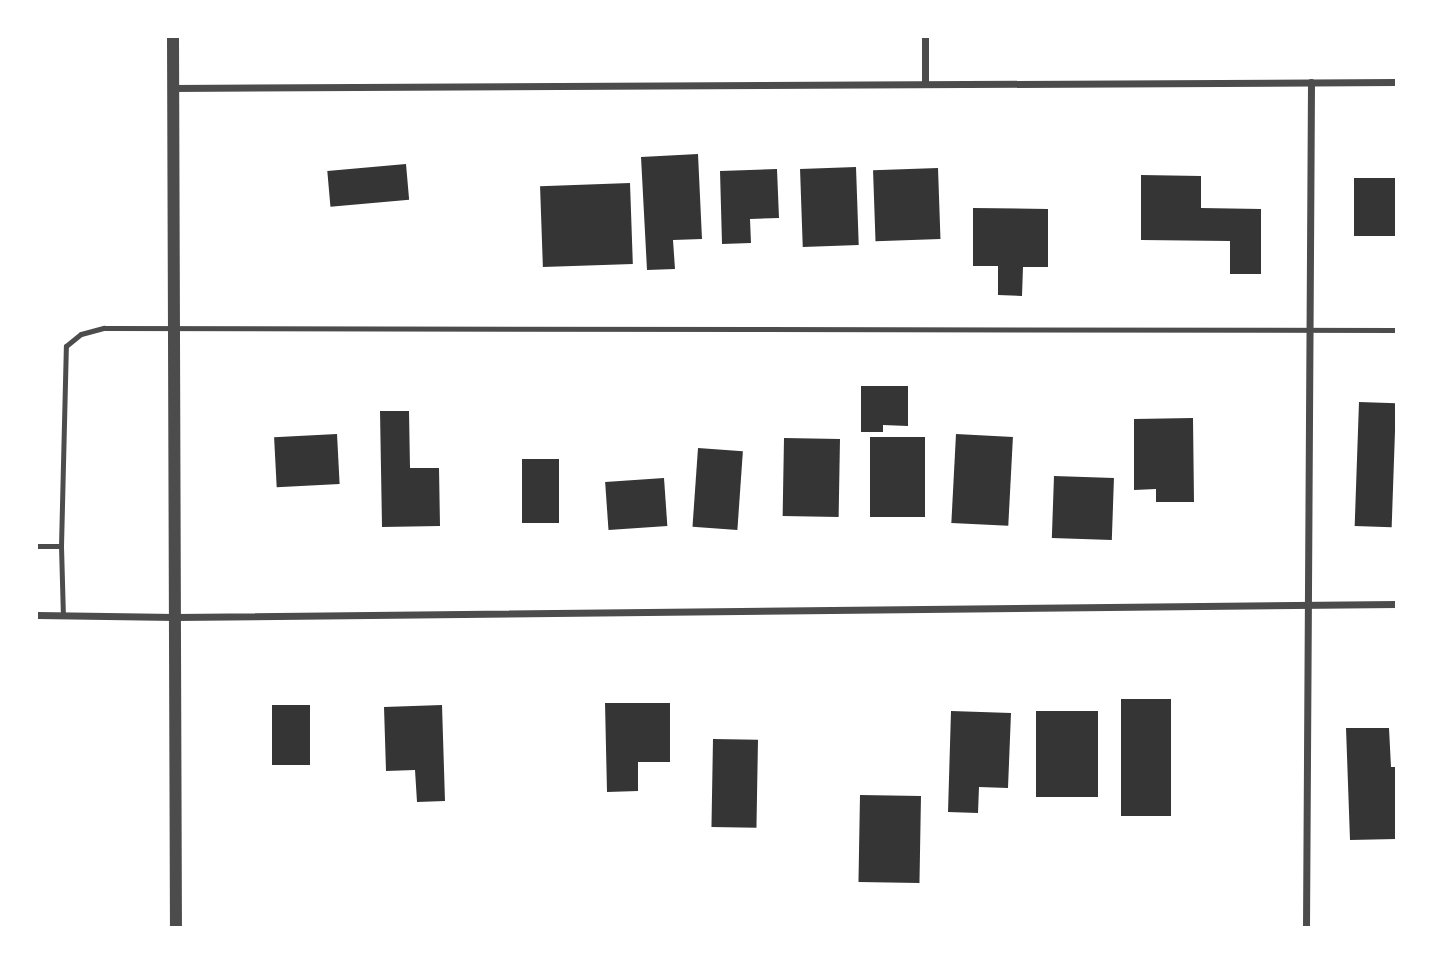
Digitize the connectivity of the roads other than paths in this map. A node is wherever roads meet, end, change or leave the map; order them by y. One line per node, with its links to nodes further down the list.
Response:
1 (173, 37): 6 (street)
2 (925, 37): 3 (street)
3 (925, 82): 4 (street); 6 (street)
4 (1311, 82): 5 (street); 9 (street)
5 (1396, 82)
6 (172, 88): 7 (street)
7 (176, 327): 9 (lane); 11 (lane); 16 (street)
8 (1396, 330): 9 (lane)
9 (1309, 331): 12 (street)
10 (37, 546): 11 (lane)
11 (61, 546): 15 (lane)
12 (1307, 604): 13 (street); 16 (street); 18 (street)
13 (1396, 604)
14 (37, 615): 15 (street)
15 (62, 616): 16 (street)
16 (175, 617): 17 (street)
17 (176, 927)
18 (1306, 927)

